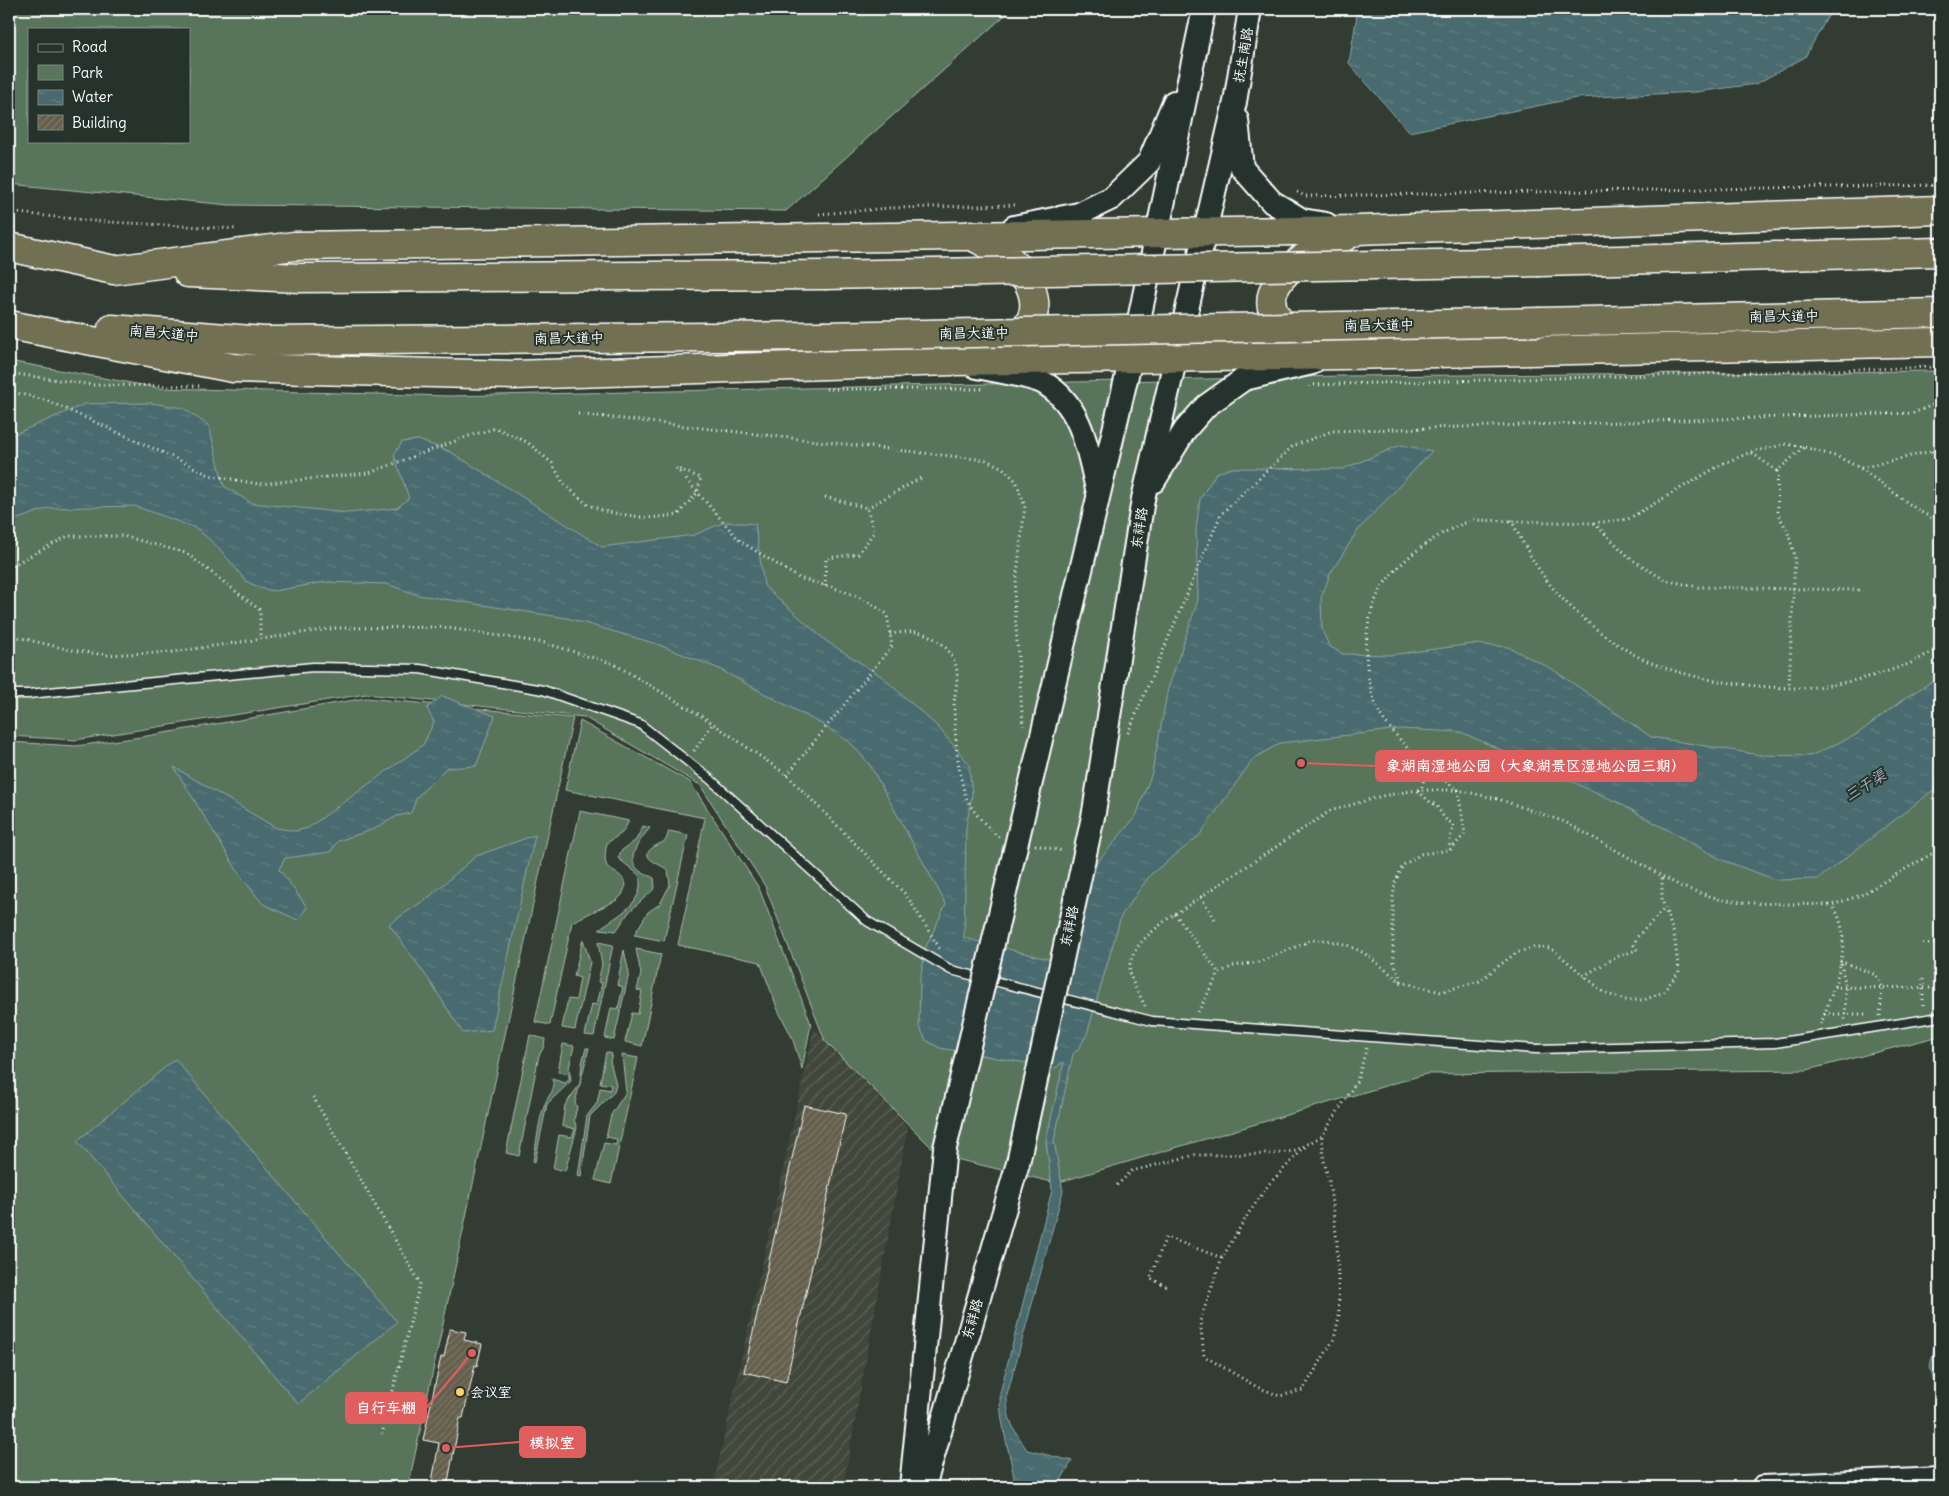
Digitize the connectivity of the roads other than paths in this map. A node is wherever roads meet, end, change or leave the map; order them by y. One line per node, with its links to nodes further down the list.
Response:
1 (1204, 9): 3 (main road)
2 (1250, 9): 4 (main road, 抚生南路)
3 (1194, 55): 8 (main road); 9 (main road)
4 (1235, 102): 6 (main road); 7 (main road, 东祥路)
5 (1940, 210): 6 (highway)
6 (1357, 230): 7 (highway); 18 (highway)
7 (1205, 232): 8 (highway); 19 (main road, 东祥路)
8 (1157, 233): 9 (highway); 20 (main road)
9 (971, 235): 13 (highway); 21 (highway)
10 (9, 247): 13 (highway)
11 (1940, 252): 13 (highway, bridge)
12 (9, 258): 13 (highway)
13 (114, 270)
14 (1940, 313): 15 (highway, 南昌大道中, bridge)
15 (9, 319)
16 (9, 325): 21 (highway)
17 (1940, 342): 18 (highway)
18 (1344, 355): 19 (highway); 23 (main road)
19 (1177, 357): 20 (highway); 23 (main road, 东祥路)
20 (1131, 358): 21 (highway); 22 (main road)
21 (952, 361): 22 (main road)
22 (1099, 497): 27 (main road, bridge)
23 (1143, 499): 28 (main road, 东祥路, bridge)
24 (9, 694): 25 (lane)
25 (1940, 1017)
26 (1940, 1478): 29 (main road)
27 (911, 1487)
28 (924, 1487)
29 (1763, 1487)

